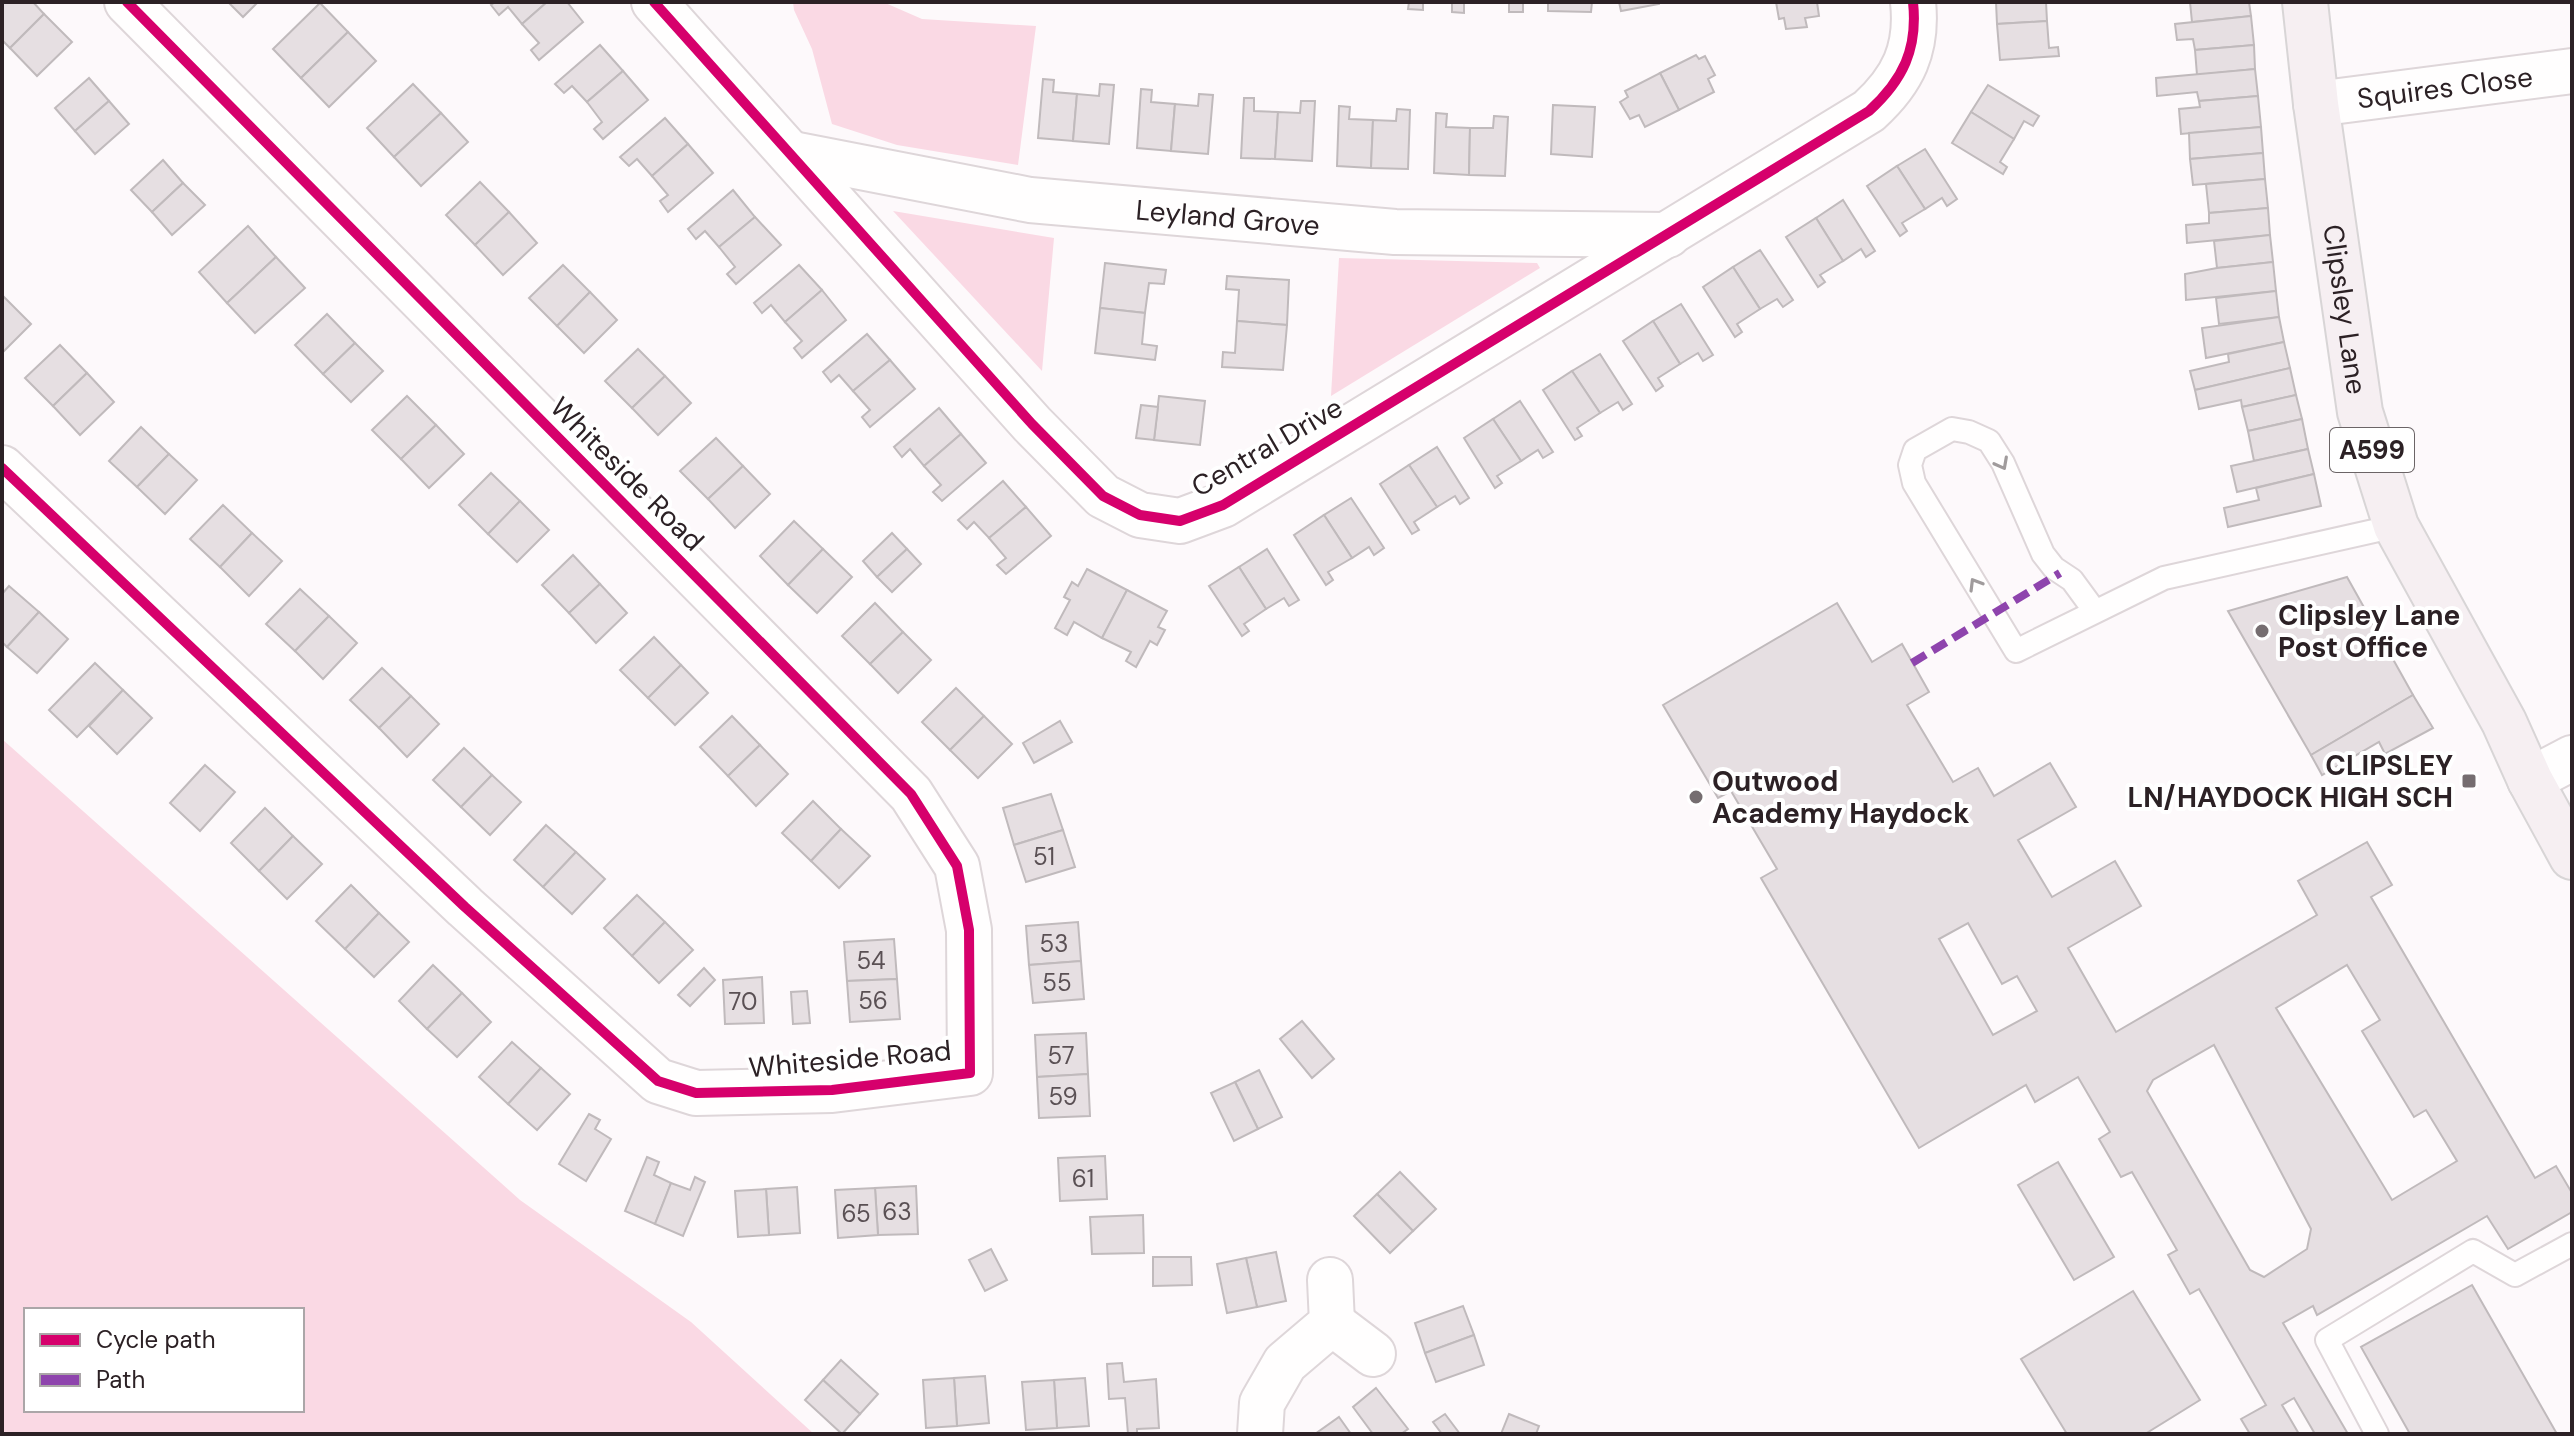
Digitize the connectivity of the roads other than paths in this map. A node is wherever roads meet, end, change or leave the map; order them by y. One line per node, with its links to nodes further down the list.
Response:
1 (127, 2): 9 (street, Whiteside Road)
2 (654, 2): 7 (street, Central Drive)
3 (1913, 2): 8 (street, Central Drive)
4 (2305, 2): 6 (main road, Clipsley Lane / A599)
5 (2572, 71): 6 (street, Squires Close)
6 (2316, 104): 10 (main road, Clipsley Lane / A599)
7 (793, 154): 8 (street, Leyland Grove); 8 (street, Central Drive)
8 (1668, 235)
9 (2, 468)
10 (2396, 526): 11 (lane); 13 (main road, Clipsley Lane / A599)
11 (2094, 610): 11 (lane, one-way to 11)
12 (2572, 758): 13 (street)
13 (2530, 780): 14 (main road, Clipsley Lane / A599)
14 (2572, 857)
15 (2572, 1244): 20 (lane)
16 (1330, 1280): 17 (street)
17 (1332, 1323): 18 (street); 19 (street)
18 (1373, 1354)
19 (1260, 1434)
20 (2377, 1434)

